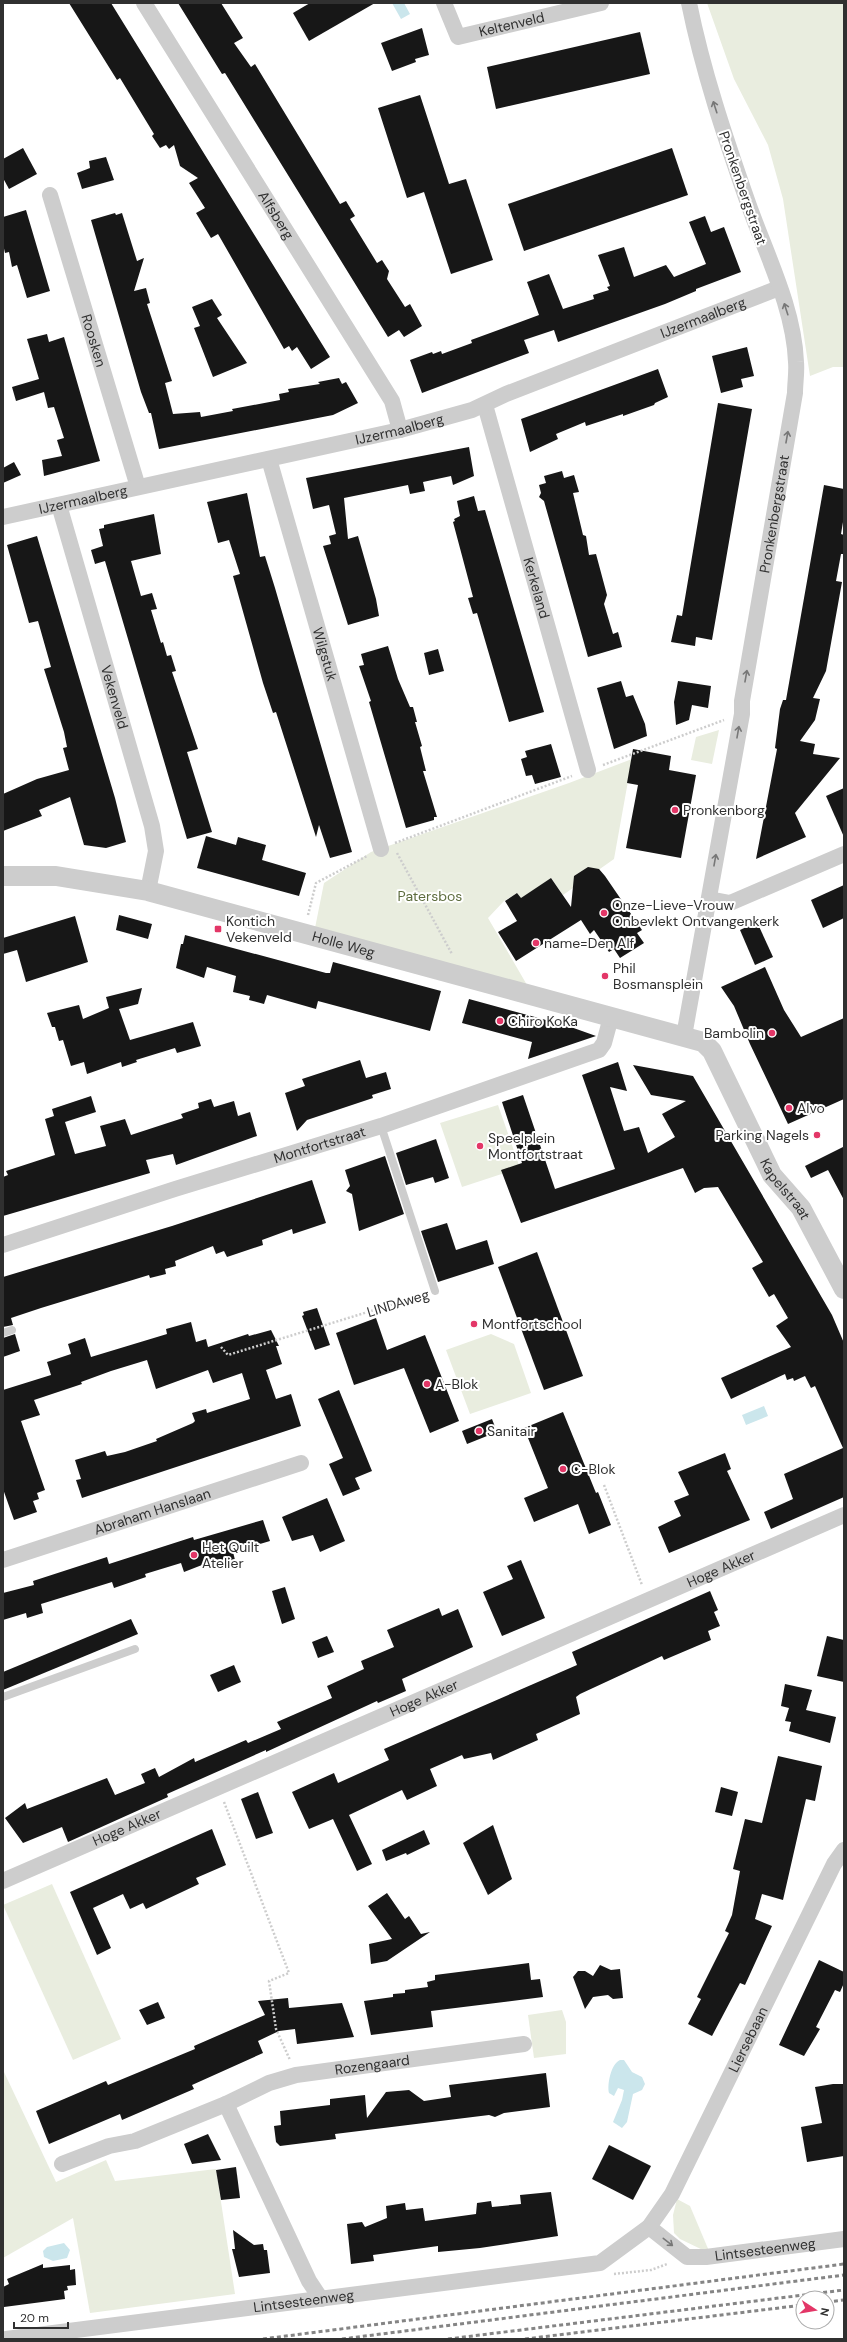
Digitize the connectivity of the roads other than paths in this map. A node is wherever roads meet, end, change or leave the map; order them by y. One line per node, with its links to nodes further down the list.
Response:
1 (144, 3): 8 (street, Alfsberg)
2 (444, 3): 3 (street, Keltenveld)
3 (602, 3)
4 (689, 3): 6 (street, Pronkenbergstraat, one-way to 4)
5 (50, 195): 10 (street, Roosken)
6 (779, 288): 7 (street, IJzermaalberg); 18 (street, Pronkenbergstraat, one-way to 6)
7 (485, 405): 8 (street, IJzermaalberg); 13 (street, Kerkeland)
8 (400, 430): 9 (street, IJzermaalberg)
9 (269, 459): 10 (street, IJzermaalberg); 14 (street, Wilgstuk)
10 (138, 487): 11 (street, IJzermaalberg)
11 (59, 505): 12 (street, IJzermaalberg); 17 (street, Vekenveld)
12 (3, 517)
13 (588, 770)
14 (381, 849)
15 (844, 854): 18 (street)
16 (3, 876): 17 (street, Holle Weg)
17 (148, 891): 19 (street, Holle Weg)
18 (709, 899): 20 (street, Pronkenbergstraat)
19 (611, 1017): 20 (street, Kapelstraat); 21 (street, Montfortstraat)
20 (684, 1036): 23 (street, Kapelstraat)
21 (381, 1126): 22 (street, Montfortstraat); 24 (lane, LINDAweg)
22 (3, 1245)
23 (844, 1289)
24 (435, 1291)
25 (12, 1330): 26 (lane)
26 (3, 1333)
27 (301, 1463): 29 (street, Abraham Hanslaan)
28 (844, 1515): 33 (street, Hoge Akker)
29 (3, 1560)
30 (135, 1649): 31 (lane)
31 (3, 1697)
32 (844, 1850): 37 (street, Liersebaan)
33 (3, 1881)
34 (524, 2044): 35 (street, Rozengaard)
35 (226, 2104): 36 (street, Rozengaard); 40 (street)
36 (62, 2164)
37 (649, 2227): 38 (street, Lintsesteenweg, one-way to 38); 39 (street, Liersebaan)
38 (844, 2239)
39 (600, 2262): 40 (street, Lintsesteenweg)
40 (321, 2299): 41 (street, Lintsesteenweg)
41 (6, 2339)

